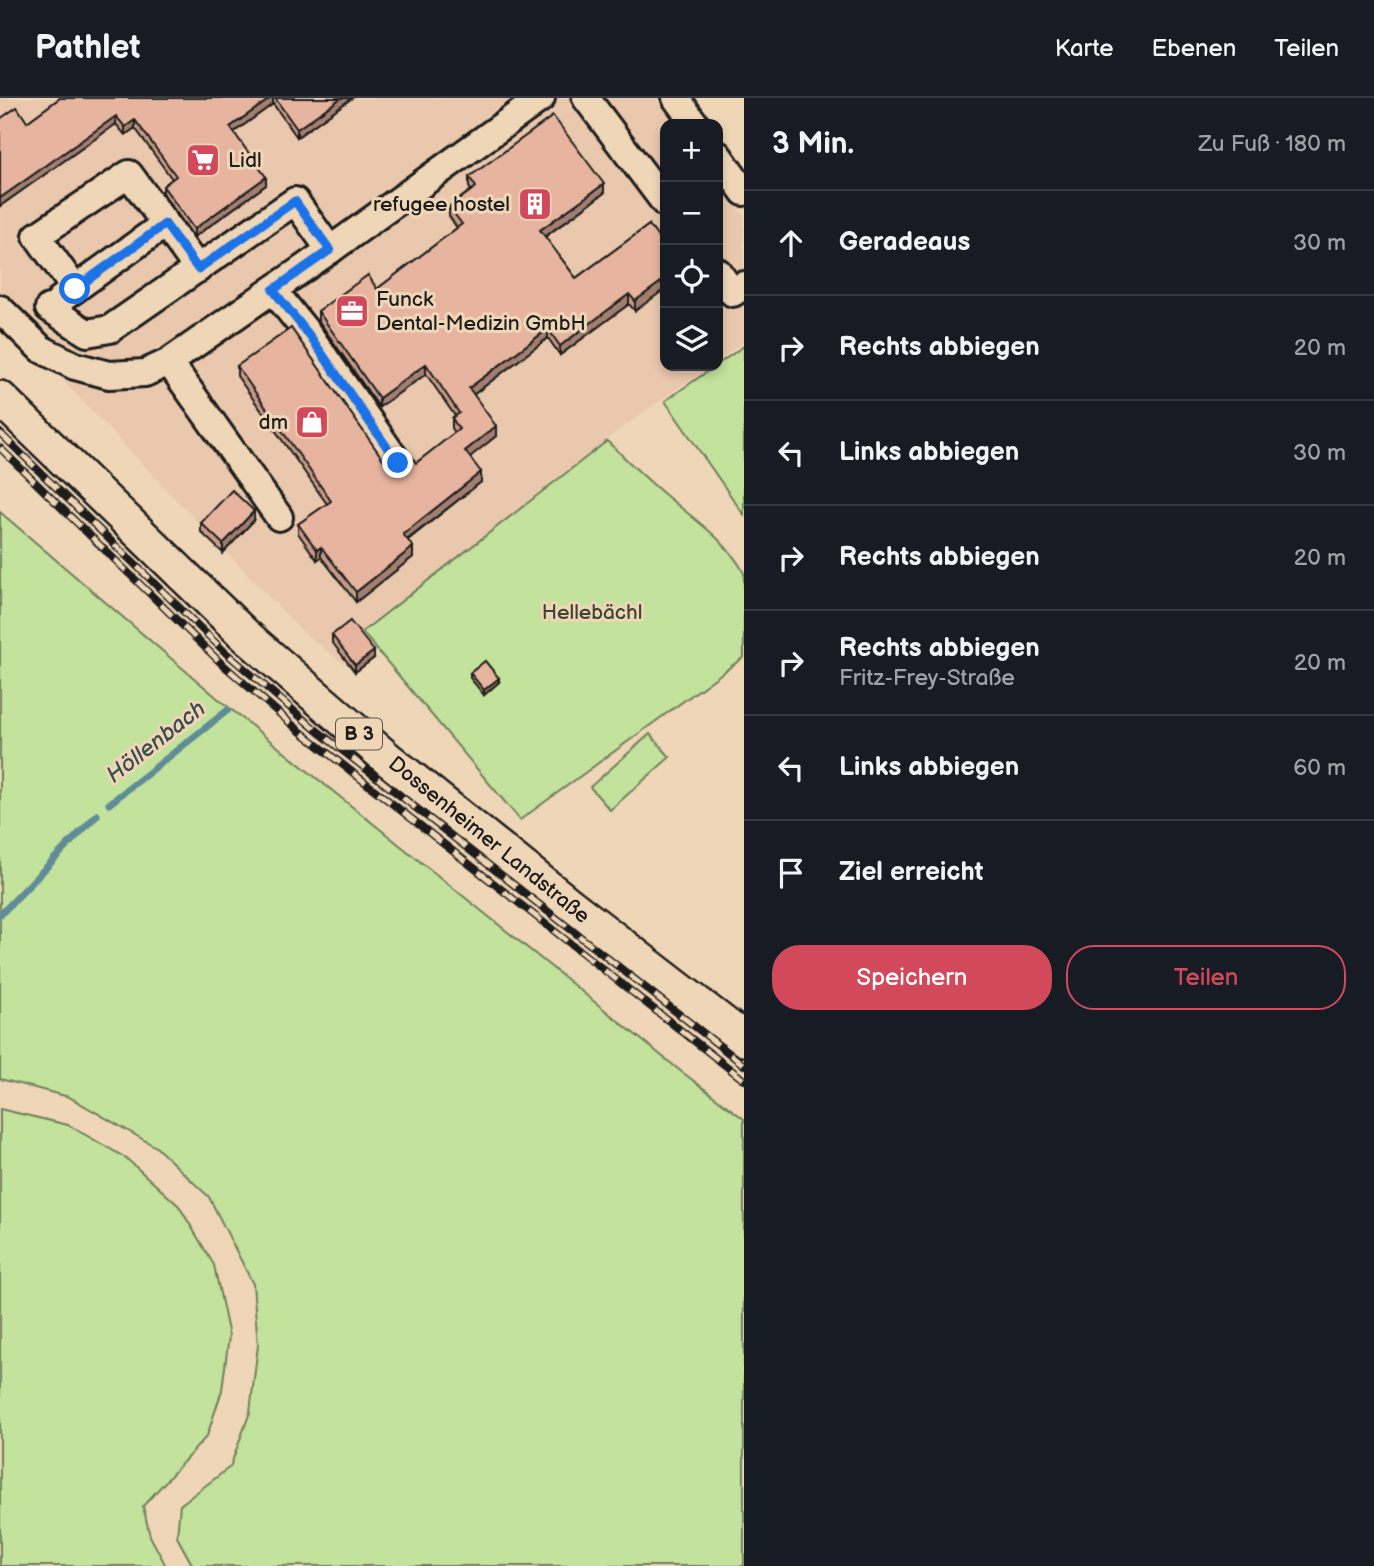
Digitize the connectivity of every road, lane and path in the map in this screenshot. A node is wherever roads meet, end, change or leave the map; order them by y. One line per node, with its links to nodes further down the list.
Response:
1 (540, 98): 9 (street)
2 (586, 98): 7 (street)
3 (676, 98): 4 (street)
4 (691, 119)
5 (723, 162): 6 (street)
6 (744, 192)
7 (660, 196)
8 (165, 224): 10 (street); 13 (street); 13 (street)
9 (330, 250): 10 (street); 14 (street)
10 (198, 269): 15 (street)
11 (723, 279): 12 (street)
12 (744, 285)
13 (75, 289): 15 (street)
14 (273, 290): 18 (street); 20 (street)
15 (48, 308): 17 (street)
16 (0, 309): 17 (street)
17 (20, 329): 18 (street)
18 (169, 362): 21 (street)
19 (0, 398): 22 (main road, Dossenheimer Landstraße / B 3)
20 (398, 463)
21 (279, 517)
22 (744, 1039)

